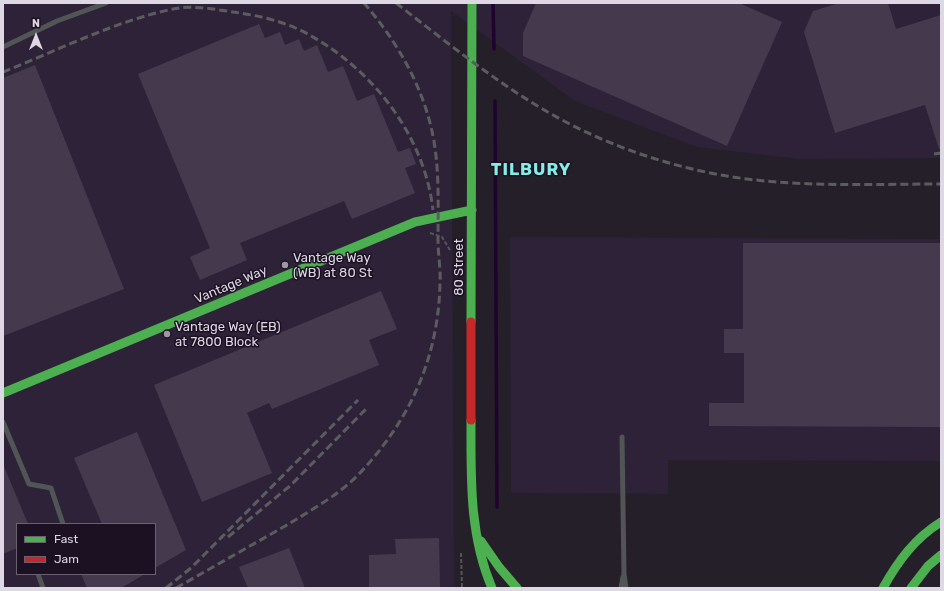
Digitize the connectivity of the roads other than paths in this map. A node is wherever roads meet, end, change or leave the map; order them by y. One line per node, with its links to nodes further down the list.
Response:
1 (106, 3): 3 (lane)
2 (472, 3): 4 (street, 80 Street)
3 (3, 47)
4 (472, 210): 5 (street, Vantage Way); 10 (street, 80 Street)
5 (3, 392)
6 (3, 422): 9 (lane)
7 (622, 437): 12 (lane)
8 (941, 522): 19 (street)
9 (63, 523)
10 (476, 532): 15 (street, 80 Street); 16 (street, 80 Street)
11 (941, 555): 20 (street)
12 (624, 574): 17 (lane); 18 (lane)
13 (38, 575): 14 (lane)
14 (43, 588)
15 (492, 588)
16 (517, 588)
17 (621, 588)
18 (626, 588)
19 (883, 588)
20 (911, 588)

